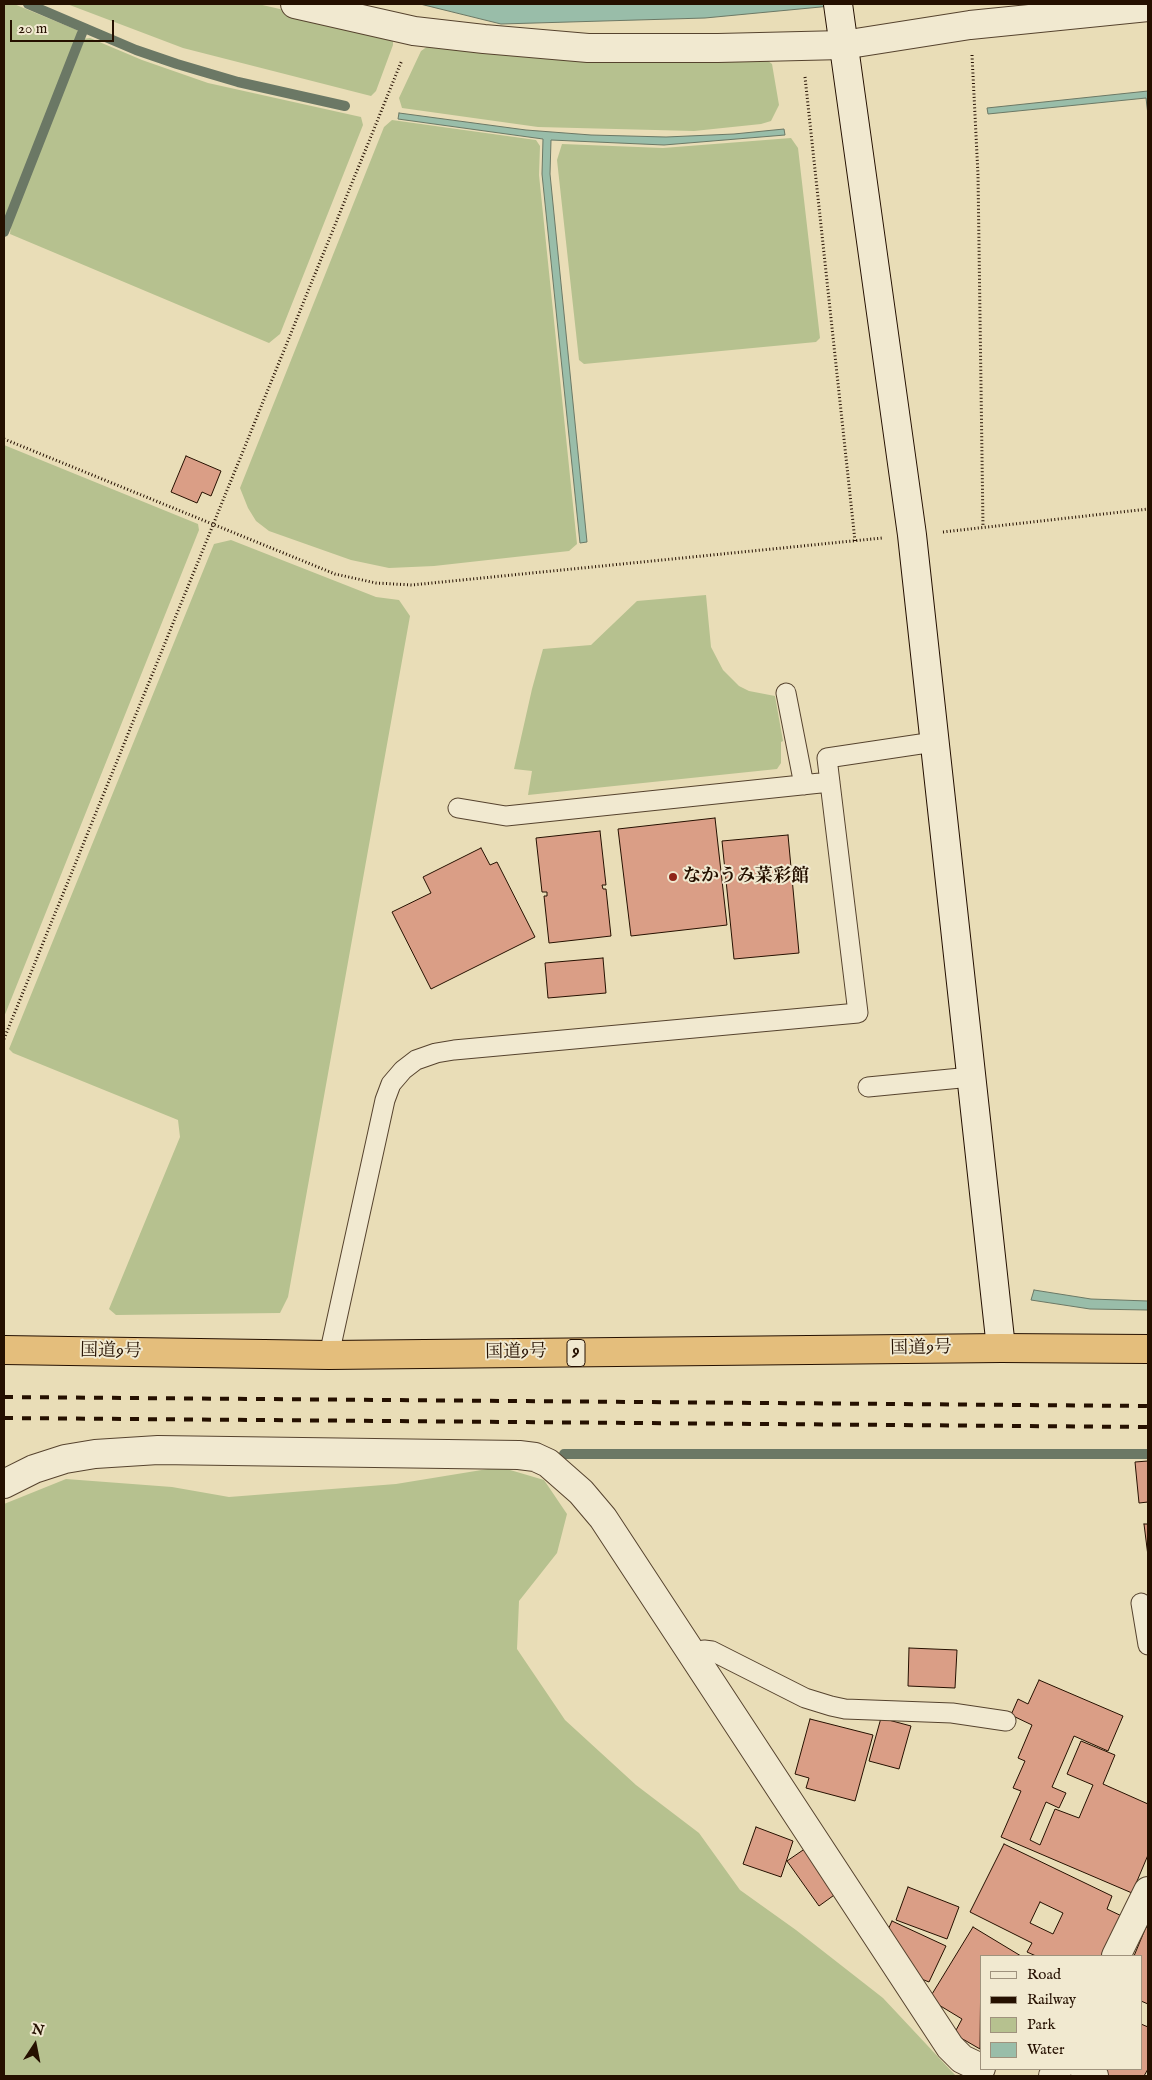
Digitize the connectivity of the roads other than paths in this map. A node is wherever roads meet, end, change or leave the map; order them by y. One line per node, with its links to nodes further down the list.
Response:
1 (295, 4): 3 (street)
2 (1148, 7): 3 (street)
3 (840, 25): 5 (street)
4 (786, 693): 7 (lane)
5 (934, 742): 6 (lane); 9 (street)
6 (830, 782): 7 (lane); 14 (lane)
7 (804, 785): 8 (lane)
8 (458, 808)
9 (971, 1076): 10 (lane); 11 (street)
10 (868, 1087)
11 (1001, 1348): 12 (highway, 国道9号 / 9); 14 (highway, 国道9号 / 9)
12 (1148, 1349)
13 (4, 1350): 14 (highway, 国道9号 / 9)
14 (329, 1355)
15 (4, 1484): 18 (street)
16 (1141, 1604): 17 (lane)
17 (1148, 1645)
18 (692, 1653): 19 (lane); 22 (street)
19 (1006, 1721)
20 (1148, 1891): 21 (street)
21 (1116, 1955)
22 (980, 2067)
23 (985, 2070): 24 (street)
24 (998, 2076)

